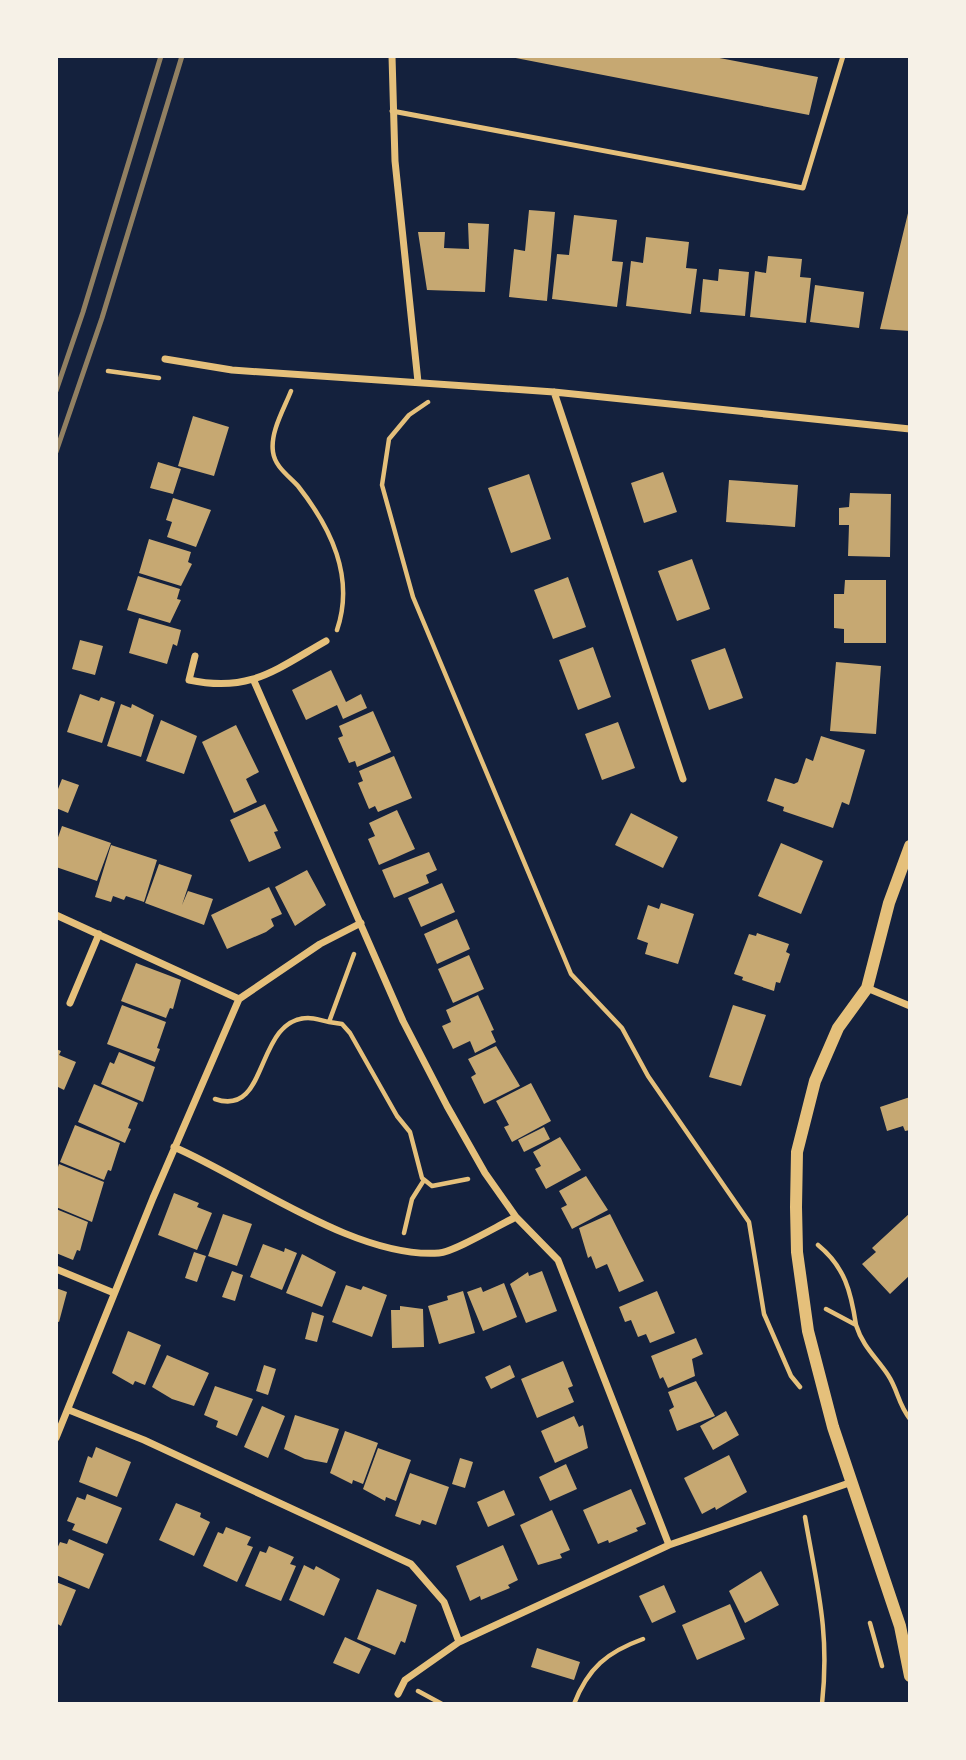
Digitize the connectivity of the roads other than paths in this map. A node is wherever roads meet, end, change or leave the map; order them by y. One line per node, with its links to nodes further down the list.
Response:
1 (393, 56): 3 (street)
2 (843, 56): 3 (lane)
3 (392, 111): 5 (street)
4 (165, 359): 5 (street)
5 (418, 382): 6 (street)
6 (554, 393): 7 (street); 11 (street)
7 (910, 429)
8 (326, 642): 10 (street)
9 (195, 656): 10 (street)
10 (254, 681): 14 (street)
11 (683, 779)
12 (910, 846): 16 (street)
13 (56, 915): 15 (street)
14 (361, 923): 17 (street); 21 (street)
15 (99, 934): 17 (street); 18 (street)
16 (867, 989): 19 (street); 26 (street)
17 (239, 999): 20 (street)
18 (70, 1003)
19 (910, 1006)
20 (174, 1147): 21 (street); 23 (street)
21 (516, 1217): 27 (street)
22 (56, 1269): 23 (street)
23 (114, 1293): 24 (street)
24 (69, 1410): 25 (street); 28 (street)
25 (56, 1438)
26 (852, 1482): 27 (street); 29 (street)
27 (669, 1545): 28 (street)
28 (459, 1643): 30 (street)
29 (910, 1676)
30 (398, 1694)

